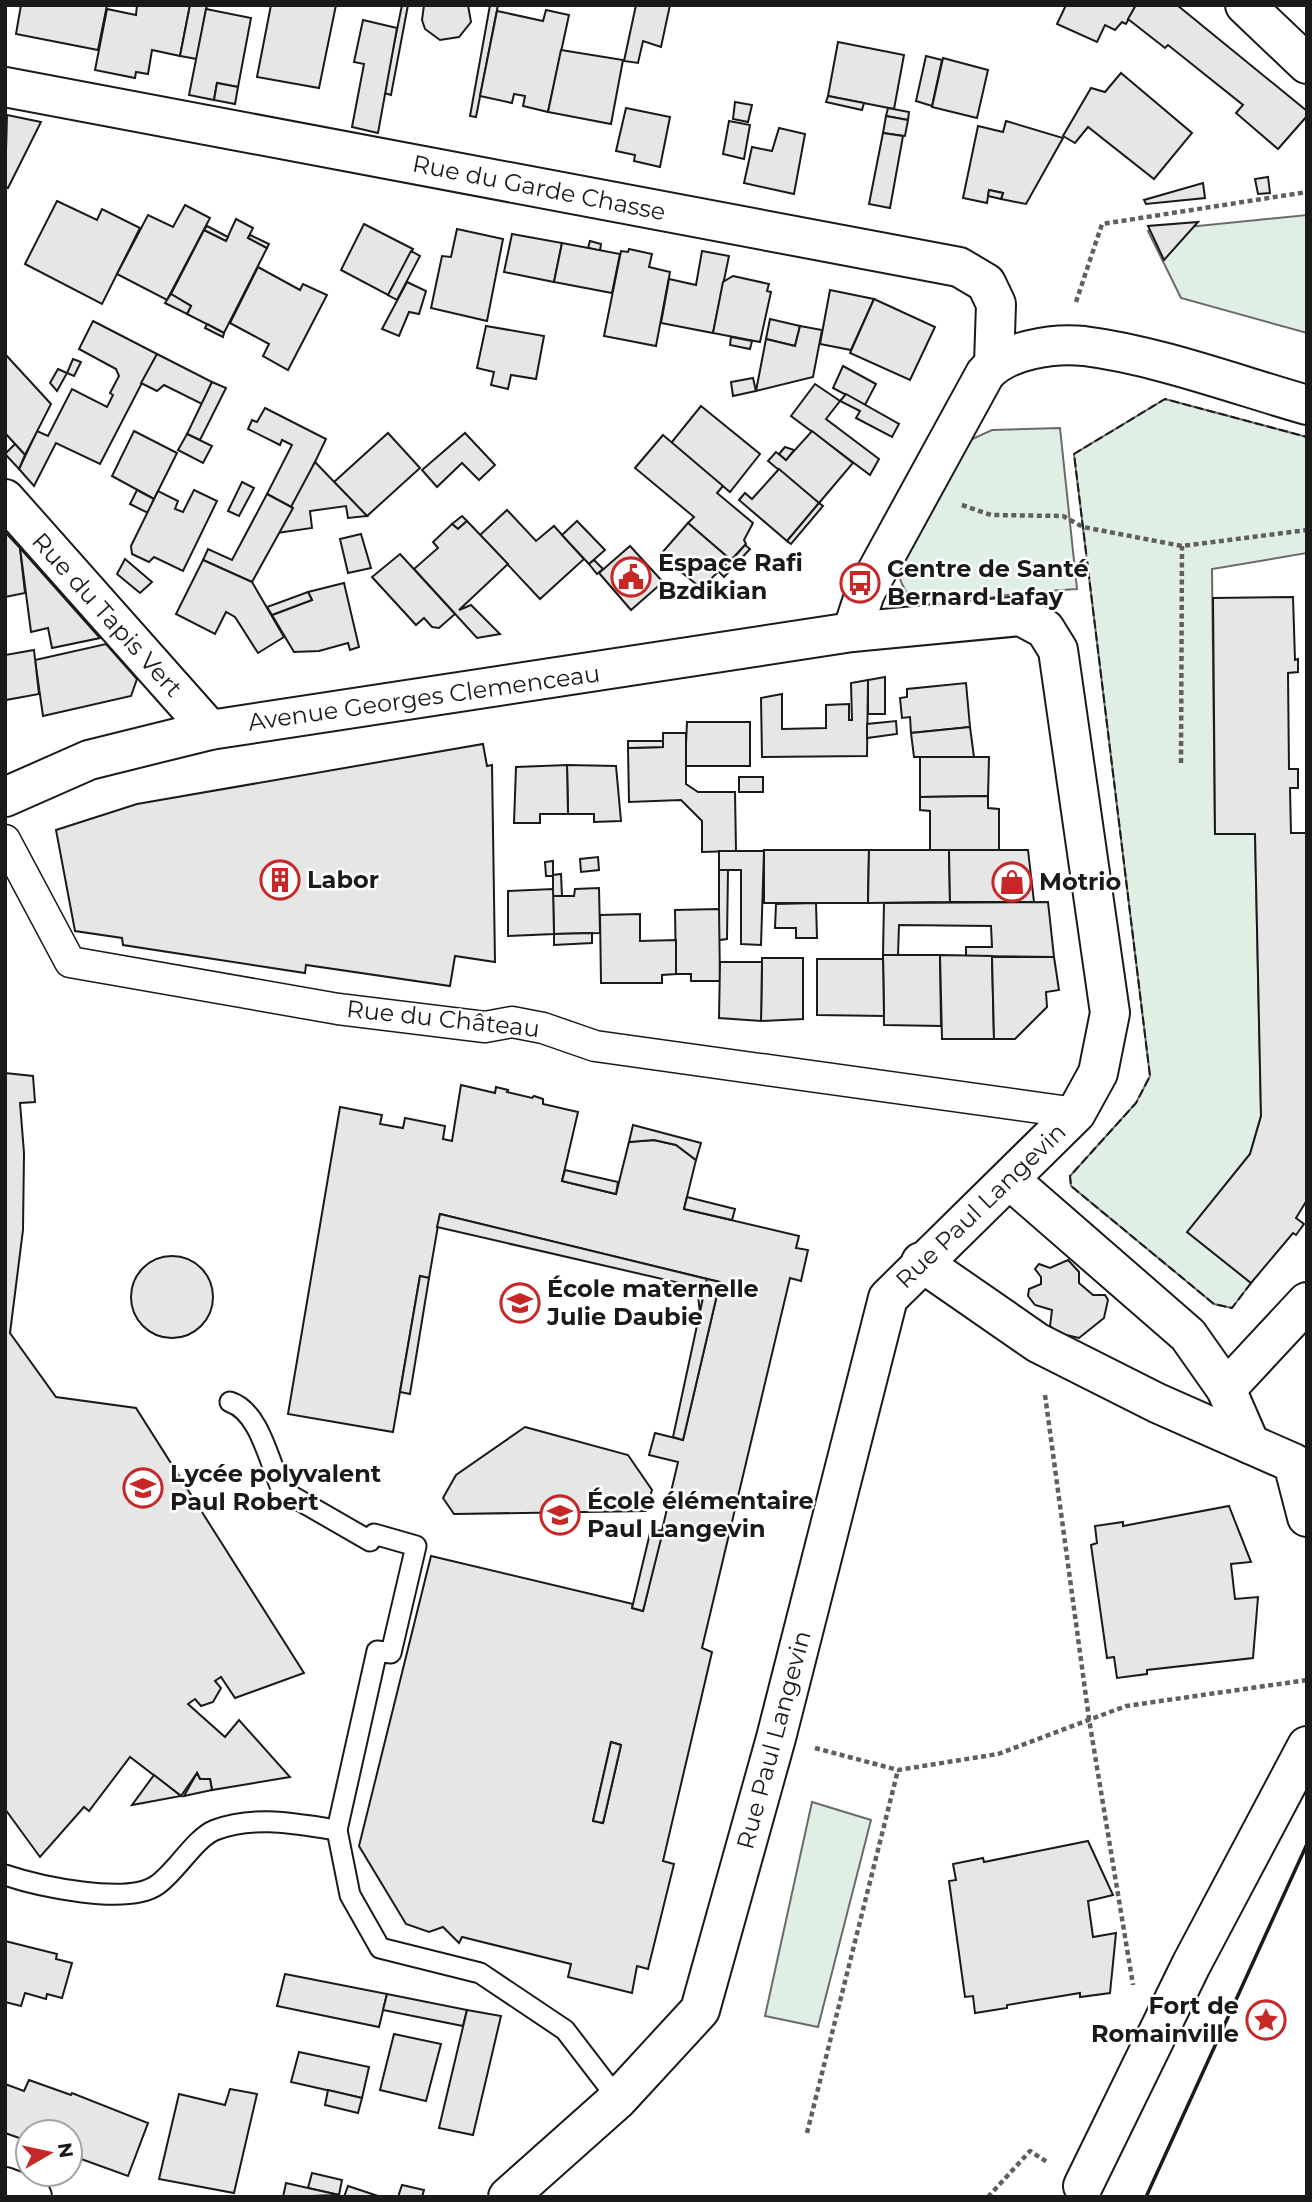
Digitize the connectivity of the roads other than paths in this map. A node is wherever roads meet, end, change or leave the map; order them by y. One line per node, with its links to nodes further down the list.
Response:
1 (1245, 5): 2 (street)
2 (1307, 64)
3 (5, 87): 4 (street, Rue du Garde Chasse)
4 (993, 364): 5 (street); 8 (street)
5 (1307, 405)
6 (5, 499): 9 (street, Rue du Tapis Vert)
7 (1045, 629): 8 (street, Avenue Georges Clemenceau); 12 (street, Rue Paul Langevin)
8 (852, 632): 9 (street, Avenue Georges Clemenceau)
9 (210, 730): 10 (street, Avenue Georges Clemenceau)
10 (5, 797)
11 (5, 840): 12 (street, Rue du Château)
12 (1076, 1114): 13 (street, Rue Paul Langevin)
13 (1010, 1181): 14 (street, Rue Paul Langevin); 16 (street)
14 (921, 1262): 18 (street); 23 (street, Rue Paul Langevin)
15 (1307, 1302): 16 (street)
16 (1226, 1389): 18 (street)
17 (230, 1402): 21 (lane)
18 (1250, 1444): 19 (street)
19 (1307, 1517)
20 (1307, 1746): 24 (street)
21 (337, 1830): 22 (lane); 23 (lane)
22 (5, 1875)
23 (618, 2099): 27 (street, Rue Paul Langevin)
24 (1083, 2186)
25 (5, 2187): 26 (street)
26 (32, 2197)
27 (508, 2197)

